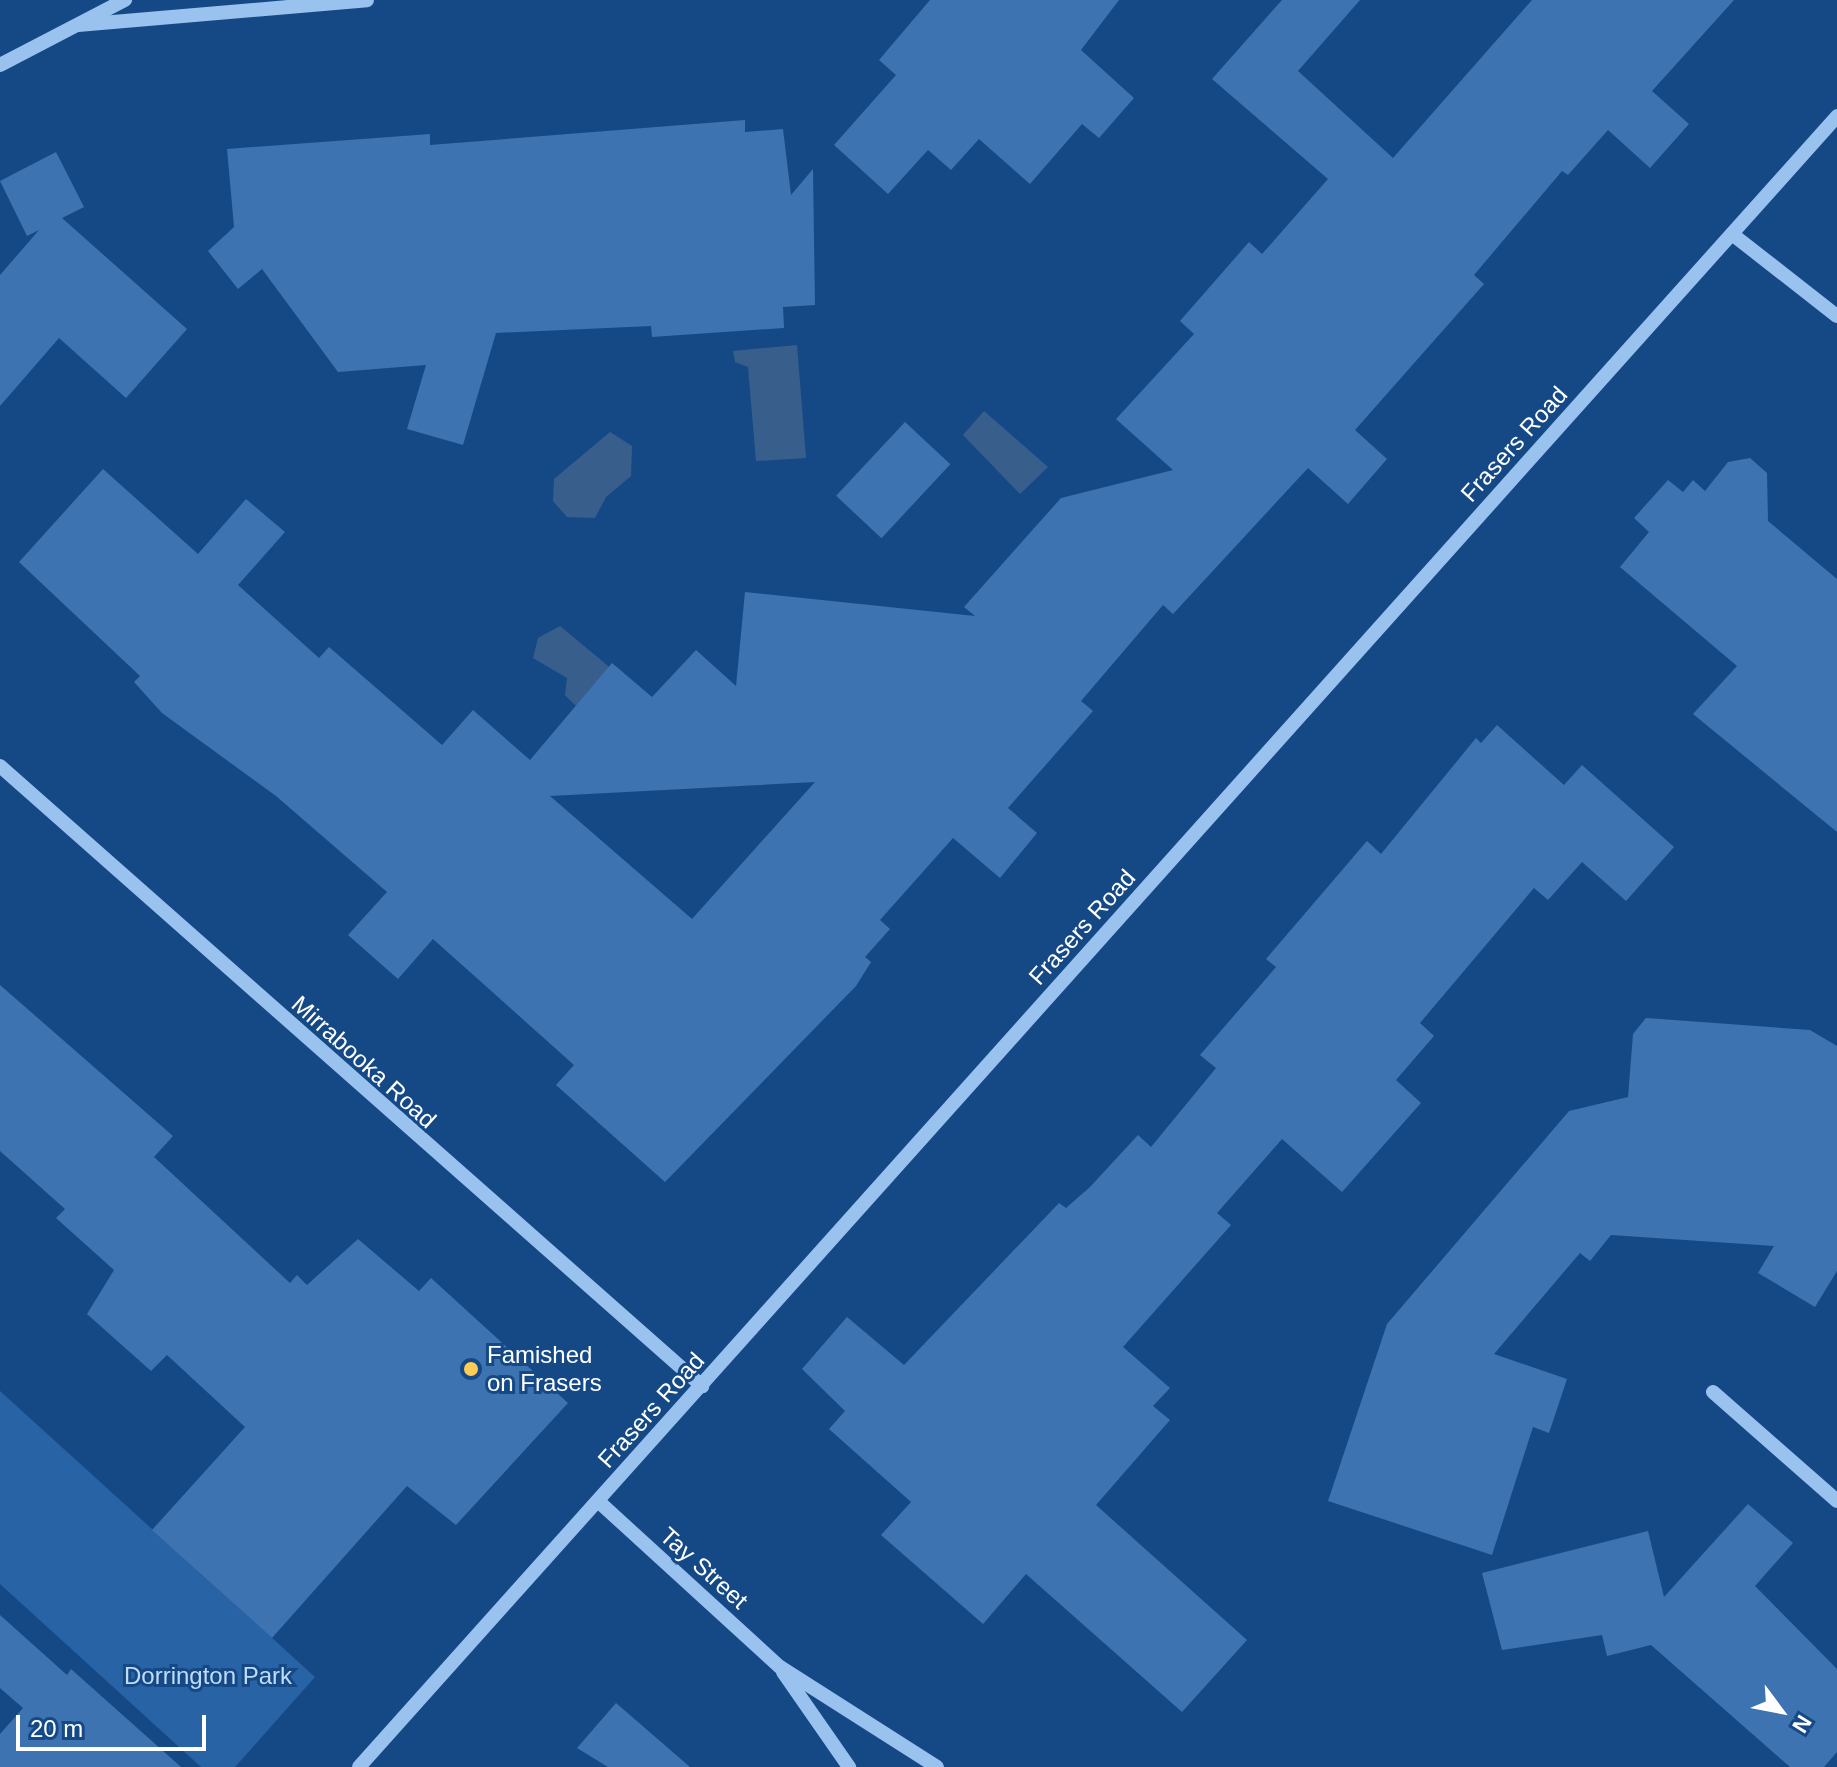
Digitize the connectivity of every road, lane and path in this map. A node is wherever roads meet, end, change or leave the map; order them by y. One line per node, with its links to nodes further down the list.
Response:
1 (125, 0): 3 (street)
2 (367, 0): 3 (street)
3 (78, 25): 4 (street)
4 (0, 65)
5 (1837, 116): 6 (street, Frasers Road)
6 (1732, 234): 7 (street); 9 (street, Frasers Road)
7 (1837, 316)
8 (0, 766): 9 (street, Mirrabooka Road)
9 (702, 1386): 11 (street, Frasers Road)
10 (1713, 1392): 12 (street)
11 (598, 1501): 13 (street, Tay Street); 14 (street, Frasers Road)
12 (1837, 1501)
13 (780, 1667): 15 (street, Tay Street); 16 (street, Tay Street)
14 (359, 1767)
15 (849, 1767)
16 (937, 1767)

